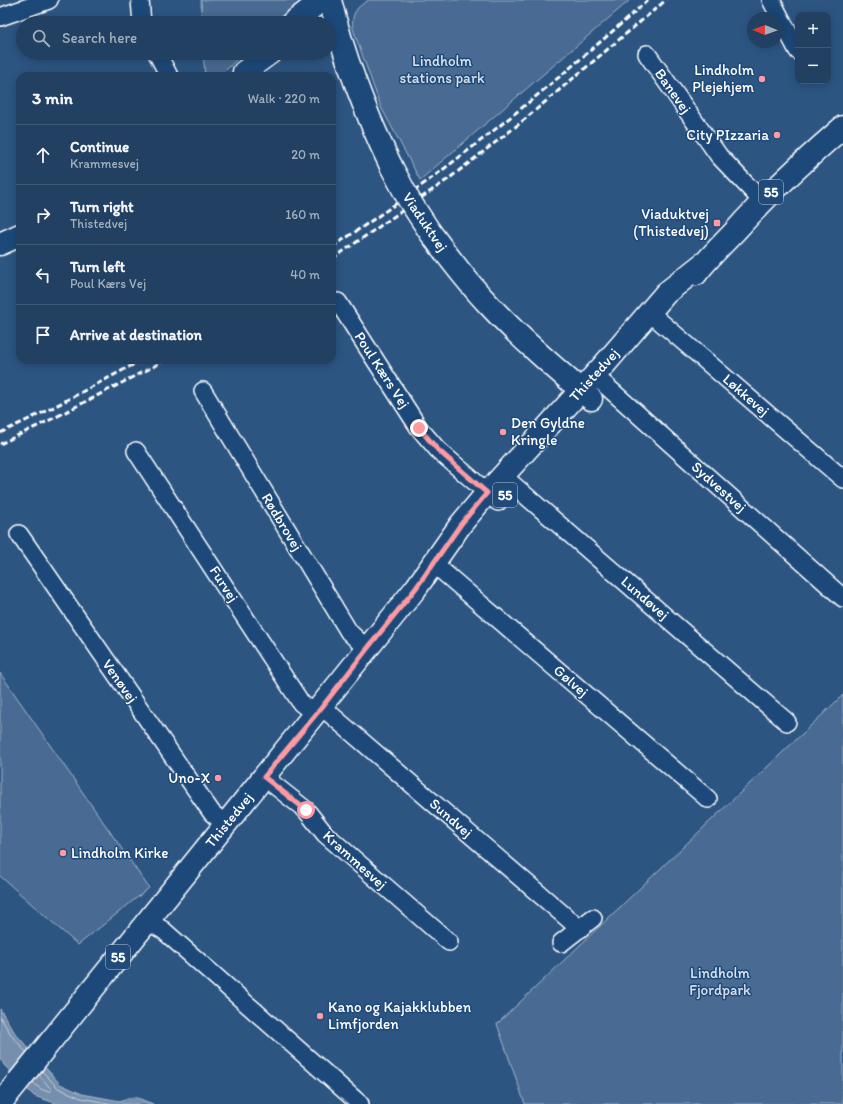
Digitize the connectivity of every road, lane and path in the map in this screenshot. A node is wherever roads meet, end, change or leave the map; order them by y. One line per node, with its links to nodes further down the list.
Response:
1 (49, 0): 5 (street)
2 (140, 0): 6 (street)
3 (771, 0): 9 (street)
4 (329, 7): 7 (main road)
5 (0, 16)
6 (141, 16)
7 (308, 16)
8 (336, 29): 23 (main road, Viaduktvej, bridge)
9 (796, 48)
10 (647, 54): 18 (street, Banevej)
11 (161, 60): 14 (street)
12 (255, 60): 15 (main road)
13 (260, 60): 16 (main road)
14 (167, 72)
15 (243, 72)
16 (244, 72)
17 (843, 127): 18 (main road, Thistedvej / 55)
18 (762, 201): 22 (main road, Thistedvej / 55)
19 (16, 237): 20 (main road)
20 (0, 244)
21 (338, 302): 28 (street, Poul Kærs Vej)
22 (654, 316): 23 (main road, Thistedvej / 55); 26 (street, Løkkevej)
23 (592, 387): 27 (main road, Thistedvej / 55); 31 (street, Sydvestvej)
24 (203, 391): 32 (street, Rødbrovej)
25 (136, 451): 33 (street, Furvej)
26 (843, 479)
27 (508, 480): 28 (main road, Thistedvej / 55); 34 (street, Lundøvej)
28 (493, 498): 30 (main road, Thistedvej / 55)
29 (19, 534): 37 (street, Venøvej)
30 (436, 565): 32 (main road, Thistedvej / 55); 36 (street, Gølvej)
31 (843, 598)
32 (367, 649): 33 (main road, Thistedvej / 55)
33 (318, 711): 35 (main road, Thistedvej / 55); 40 (street, Sundvej)
34 (787, 722)
35 (264, 777): 37 (main road, Thistedvej / 55); 39 (street, Krammesvej)
36 (708, 799)
37 (225, 824): 38 (main road, Thistedvej / 55)
38 (147, 921): 41 (main road, Thistedvej / 55); 42 (street)
39 (449, 942)
40 (561, 943)
41 (2, 1102)
42 (360, 1104)

